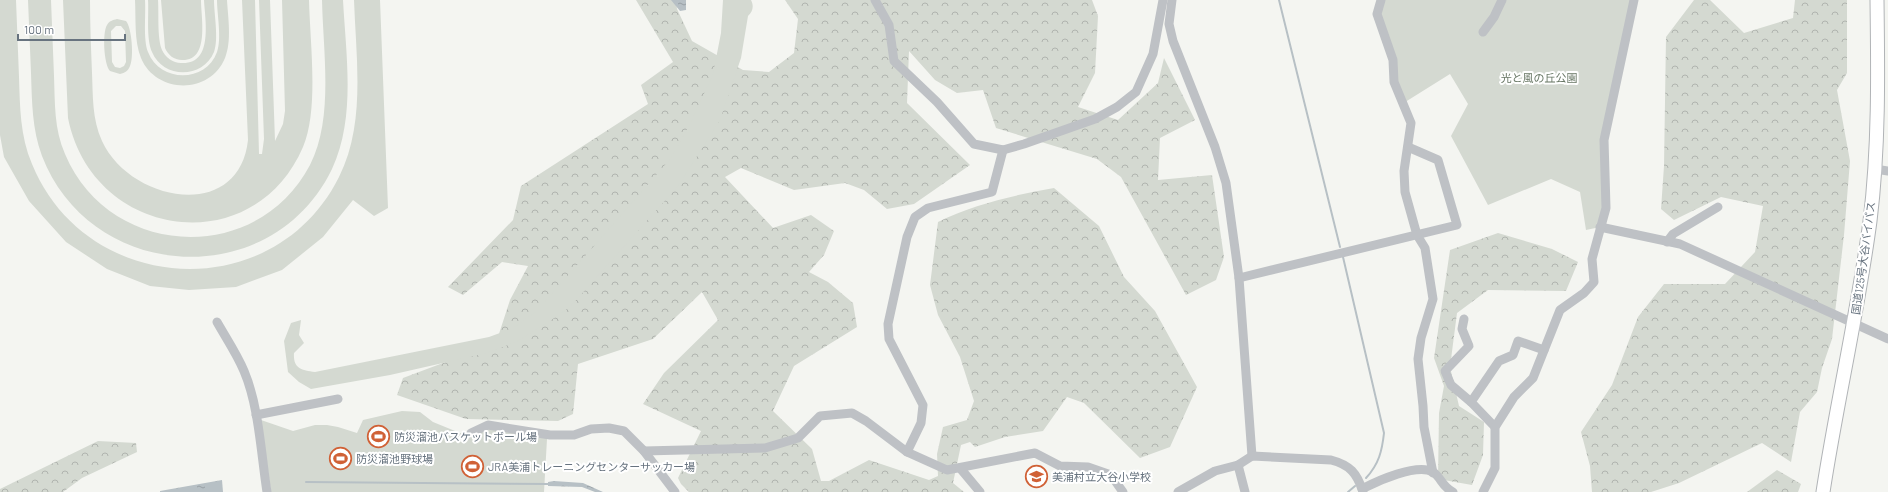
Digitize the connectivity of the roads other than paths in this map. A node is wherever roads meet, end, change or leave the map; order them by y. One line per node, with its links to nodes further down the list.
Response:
1 (875, 0): 11 (street)
2 (1163, 0): 11 (street)
3 (1172, 0): 18 (street)
4 (1381, 0): 10 (street)
5 (1502, 0): 9 (street)
6 (1634, 0): 15 (street)
7 (1877, 0): 8 (highway, 国道125号大谷バイパス)
8 (1883, 21): 12 (highway, 国道125号大谷バイパス)
9 (1483, 32)
10 (1408, 147): 16 (street); 16 (street)
11 (1003, 150): 30 (street)
12 (1875, 169): 13 (street); 21 (highway, 国道125号大谷バイパス)
13 (1888, 171)
14 (1718, 207): 17 (street)
15 (1600, 227): 17 (street); 23 (street)
16 (1417, 235): 18 (street); 34 (street)
17 (1667, 242): 21 (street)
18 (1239, 278): 31 (street)
19 (1464, 319): 25 (street)
20 (217, 322): 26 (street)
21 (1853, 323): 22 (street); 44 (highway, 国道125号大谷バイパス)
22 (1888, 339)
23 (1544, 350): 25 (street); 27 (street)
24 (338, 399): 26 (street)
25 (1471, 402): 27 (street)
26 (256, 415): 36 (street)
27 (1494, 427): 43 (street)
28 (471, 433): 29 (street)
29 (644, 451): 30 (street); 37 (street)
30 (907, 452): 33 (street)
31 (1252, 456): 32 (street); 35 (street)
32 (1238, 465): 40 (street); 41 (street)
33 (960, 468): 38 (street); 39 (street)
34 (1433, 473): 35 (street); 42 (street)
35 (1362, 490)
36 (267, 492)
37 (675, 492)
38 (980, 492)
39 (1123, 492)
40 (1178, 492)
41 (1245, 492)
42 (1452, 492)
43 (1483, 492)
44 (1823, 492)

